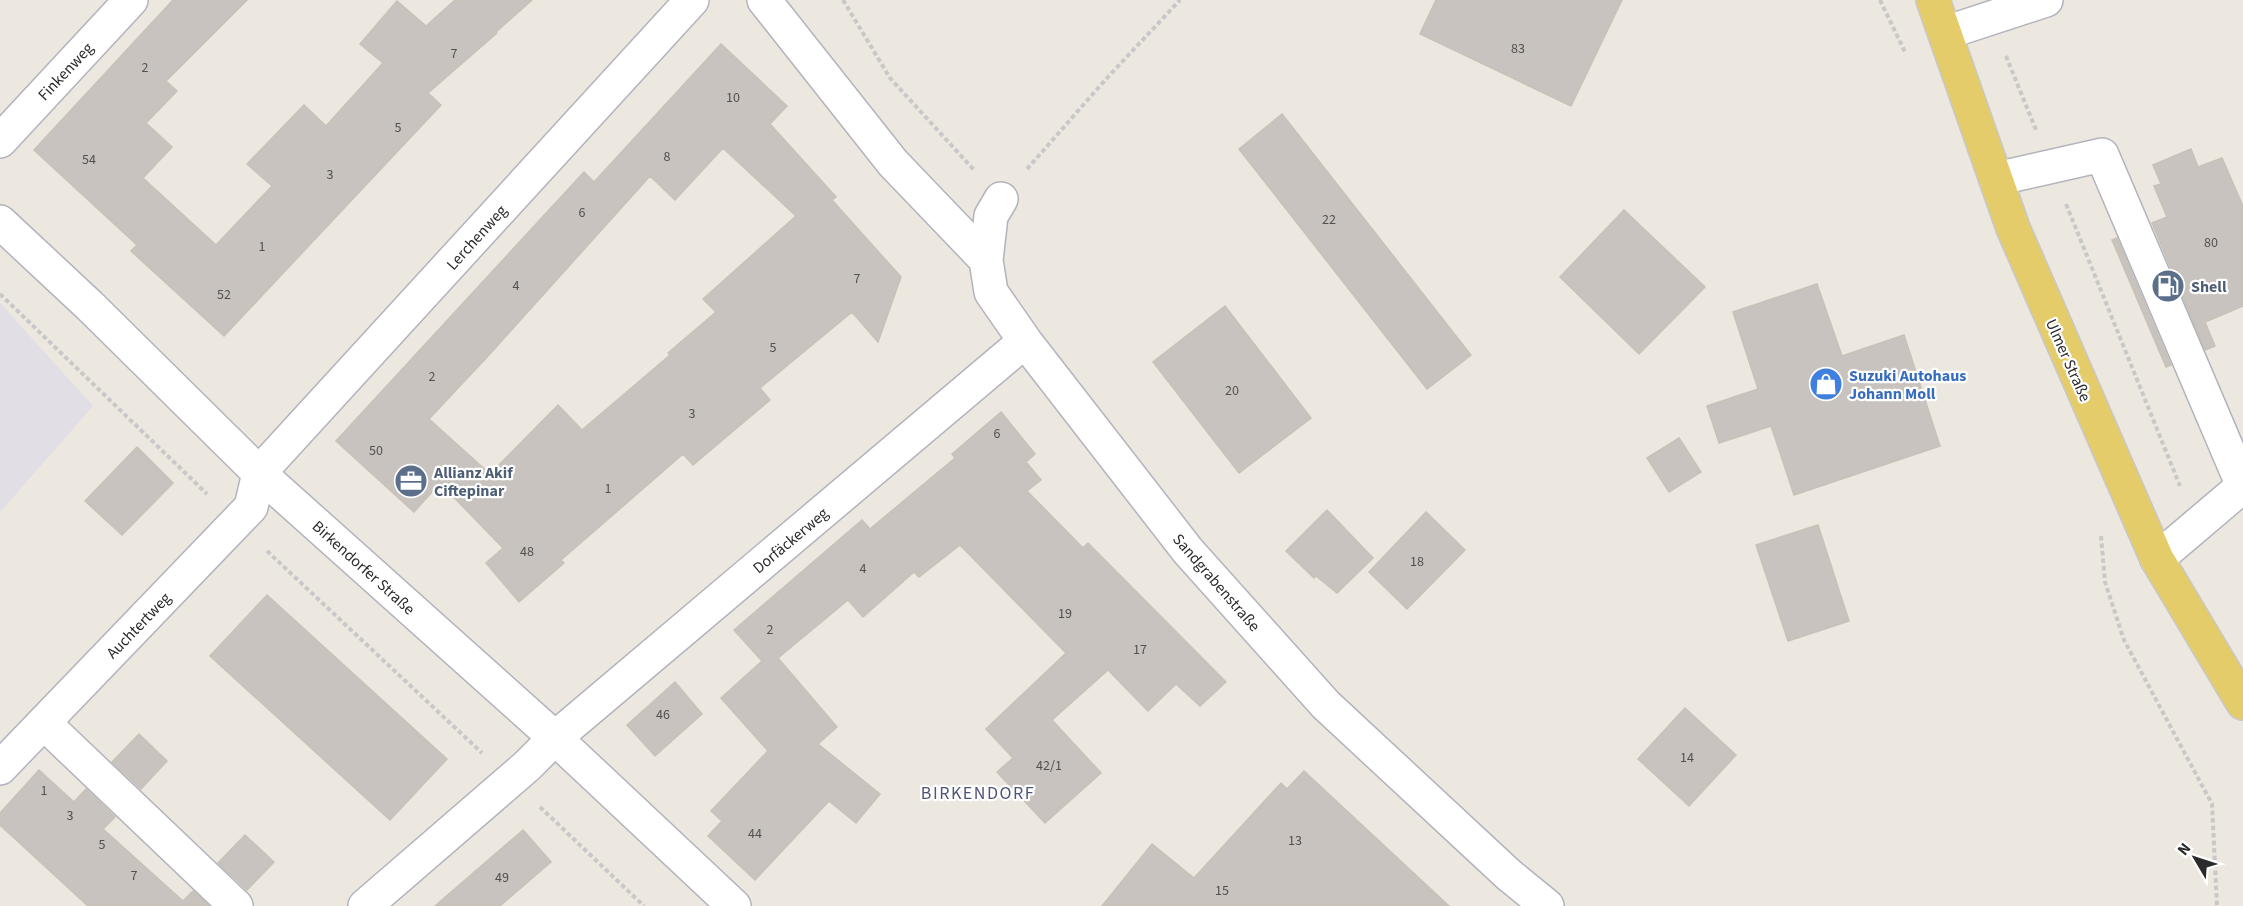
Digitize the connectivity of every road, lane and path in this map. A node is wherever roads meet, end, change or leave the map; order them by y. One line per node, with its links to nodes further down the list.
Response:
1 (130, 0): 10 (street, Finkenweg)
2 (692, 0): 18 (street, Lerchenweg)
3 (764, 0): 15 (street)
4 (843, 0): 13 (path)
5 (1180, 0): 13 (path)
6 (1933, 0): 9 (main road, Ulmer Straße)
7 (2046, 0): 8 (street)
8 (1990, 17): 9 (street); 11 (path)
9 (1945, 33): 12 (main road, Ulmer Straße)
10 (0, 141)
11 (2051, 167): 12 (street); 19 (street); 21 (path)
12 (1996, 179): 22 (main road, Ulmer Straße)
13 (1001, 199): 15 (street, Sandgrabenstraße)
14 (0, 222): 18 (street, Birkendorfer Straße)
15 (986, 260): 17 (street, Sandgrabenstraße)
16 (0, 294): 20 (path)
17 (1025, 341): 25 (street, Dorfäckerweg); 32 (street, Sandgrabenstraße)
18 (260, 473): 20 (street, Auchtertweg); 25 (street, Birkendorfer Straße)
19 (2243, 486): 21 (street)
20 (236, 522): 24 (street, Auchtertweg); 27 (path)
21 (2196, 527): 22 (street)
22 (2157, 559): 23 (main road, Ulmer Straße)
23 (2243, 703)
24 (44, 723): 26 (street, Auchtertweg); 28 (street)
25 (555, 738): 27 (street, Dorfäckerweg); 31 (street, Birkendorfer Straße)
26 (0, 768)
27 (510, 780): 29 (street, Dorfäckerweg); 30 (path)
28 (236, 906)
29 (365, 906)
30 (644, 906)
31 (734, 906)
32 (1547, 906)

